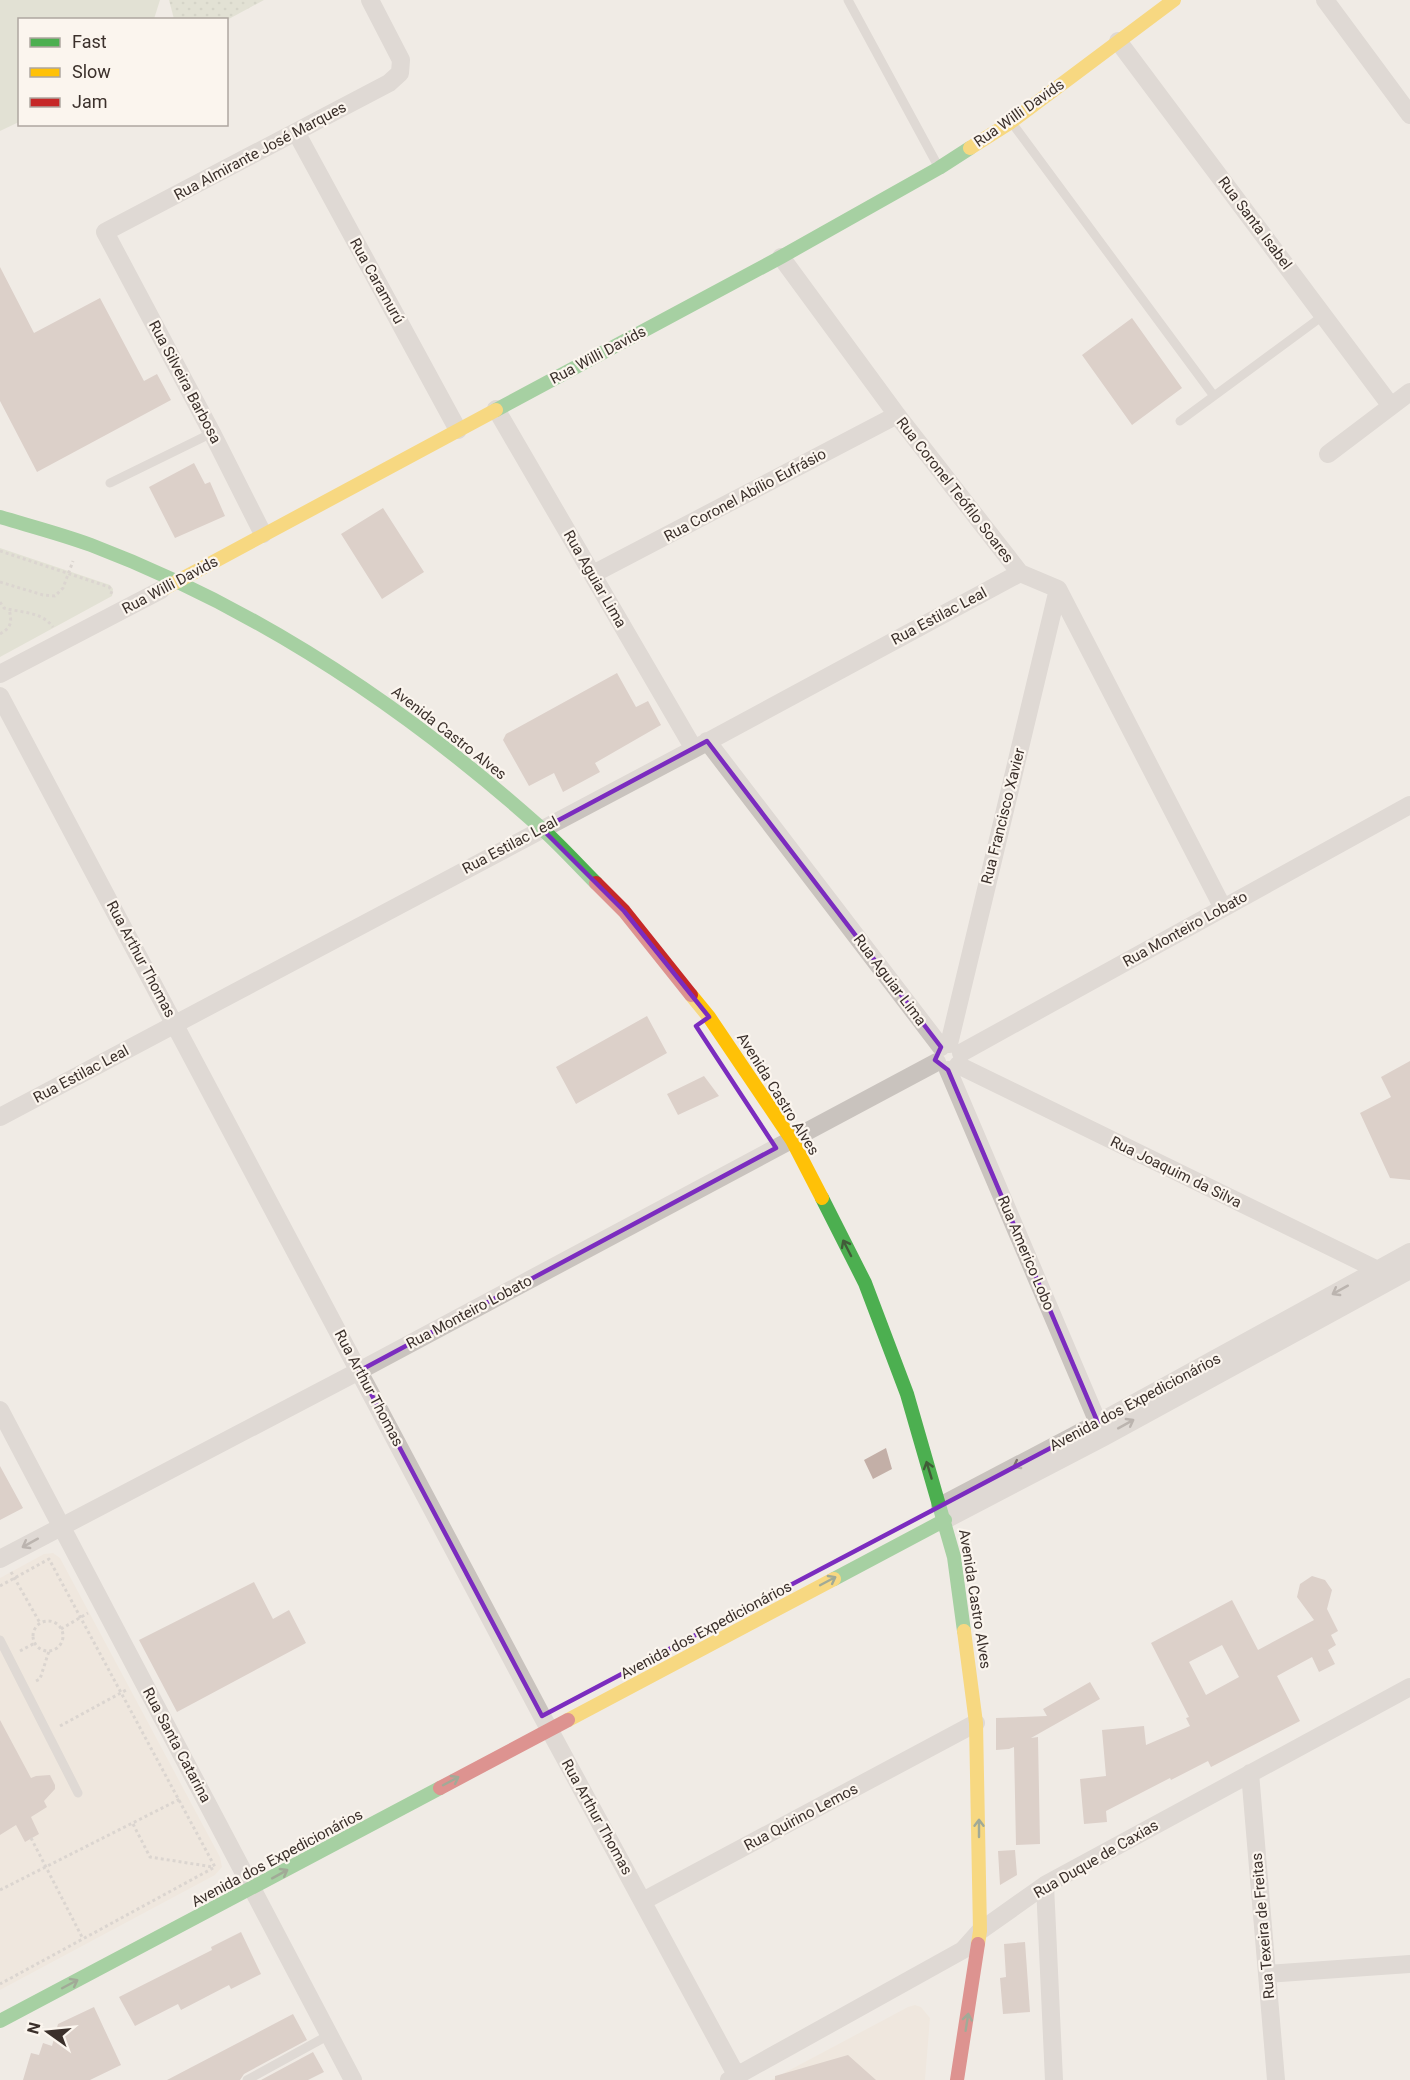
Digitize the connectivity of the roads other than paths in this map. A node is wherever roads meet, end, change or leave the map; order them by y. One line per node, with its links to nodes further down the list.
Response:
1 (370, 0): 8 (street, Rua Almirante José Marques)
2 (848, 0): 9 (lane)
3 (1174, 0): 5 (main road, Rua Willi Davids)
4 (1325, 0): 6 (street)
5 (1118, 41): 7 (main road, Rua Willi Davids); 12 (street, Rua Santa Isabel)
6 (1410, 115)
7 (1011, 122): 9 (main road, Rua Willi Davids); 14 (lane)
8 (296, 132): 10 (street, Rua Almirante José Marques); 19 (street, Rua Caramurú)
9 (939, 168): 11 (main road, Rua Willi Davids)
10 (105, 232): 20 (street, Rua Silveira Barbosa)
11 (781, 257): 16 (main road, Rua Willi Davids); 17 (street, Rua Coronel Teófilo Soares)
12 (1324, 315): 14 (lane); 15 (street, Rua Santa Isabel)
13 (1410, 392): 15 (street)
14 (1214, 396): 18 (lane)
15 (1391, 406): 21 (street)
16 (496, 409): 19 (main road, Rua Willi Davids); 28 (street, Rua Aguiar Lima)
17 (897, 415): 27 (street, Rua Coronel Teófilo Soares); 28 (street, Rua Coronel Abílio Eufrásio)
18 (1180, 421)
19 (458, 430): 25 (main road, Rua Willi Davids)
20 (212, 433): 22 (lane); 25 (street, Rua Silveira Barbosa)
21 (1328, 454)
22 (110, 483)
23 (0, 517): 24 (main road, Avenida Castro Alves)
24 (30, 526): 26 (main road); 30 (main road, Avenida Castro Alves)
25 (263, 534): 30 (main road, Rua Willi Davids)
26 (26, 541)
27 (1020, 573): 31 (street, Rua Coronel Teófilo Soares); 37 (street, Rua Estilac Leal)
28 (592, 574): 37 (street, Rua Aguiar Lima)
29 (143, 582): 30 (main road, Avenida Castro Alves)
30 (169, 586): 32 (main road, Avenida Castro Alves); 33 (street, Rua Willi Davids); 36 (main road, Avenida Castro Alves)
31 (1058, 589): 41 (street); 45 (street, Rua Francisco Xavier)
32 (181, 600)
33 (0, 674)
34 (0, 696): 43 (street, Rua Arthur Thomas)
35 (392, 725): 36 (main road, Avenida Castro Alves)
36 (423, 738): 38 (main road, Avenida Castro Alves); 40 (main road, Avenida Castro Alves)
37 (700, 745): 40 (street, Rua Estilac Leal); 45 (street, Rua Aguiar Lima)
38 (437, 759)
39 (1410, 805): 41 (street, Rua Monteiro Lobato)
40 (531, 834): 42 (main road, Avenida Castro Alves); 43 (street, Rua Estilac Leal)
41 (1223, 908): 45 (street, Rua Monteiro Lobato)
42 (709, 1017): 44 (main road); 47 (main road, Avenida Castro Alves)
43 (175, 1024): 46 (street, Rua Estilac Leal); 52 (street, Rua Arthur Thomas)
44 (696, 1026)
45 (949, 1057): 47 (street, Rua Monteiro Lobato); 49 (street, Rua Joaquim da Silva); 54 (street, Rua Americo Lobo)
46 (0, 1117)
47 (780, 1147): 50 (main road, Avenida Castro Alves, one-way to 47); 52 (street, Rua Monteiro Lobato)
48 (1410, 1252): 49 (street, Avenida dos Expedicionários)
49 (1394, 1272): 54 (street, Avenida dos Expedicionários)
50 (865, 1283): 51 (main road); 55 (main road, Avenida Castro Alves, one-way to 50)
51 (850, 1291)
52 (359, 1371): 56 (street, Rua Monteiro Lobato); 60 (street, Rua Arthur Thomas)
53 (0, 1410): 56 (street, Rua Santa Catarina)
54 (1101, 1430): 55 (street, Avenida dos Expedicionários)
55 (935, 1521): 60 (main road, Avenida dos Expedicionários, one-way to 55); 61 (main road, Avenida Castro Alves)
56 (60, 1526): 57 (street, Rua Monteiro Lobato, one-way to 57); 64 (street, Rua Santa Catarina)
57 (2, 1558)
58 (0, 1640): 63 (lane)
59 (1410, 1687): 62 (street, Rua Duque de Caxias)
60 (544, 1719): 64 (main road, Avenida dos Expedicionários, one-way to 60); 66 (street, Rua Arthur Thomas)
61 (963, 1731): 66 (street, Rua Quirino Lemos); 67 (main road, Avenida Castro Alves, one-way to 61)
62 (1250, 1773): 65 (street, Rua Duque de Caxias); 71 (street, Rua Texeira de Freitas)
63 (78, 1793)
64 (247, 1878): 70 (main road, Avenida dos Expedicionários); 74 (street, Rua Santa Catarina)
65 (1045, 1885): 67 (street, Rua Duque de Caxias); 80 (street)
66 (643, 1901): 76 (street, Rua Arthur Thomas)
67 (972, 1929): 76 (street, Rua Duque de Caxias); 79 (main road, Avenida Castro Alves, one-way to 67)
68 (92, 1955): 70 (main road)
69 (1410, 1964): 71 (street)
70 (98, 1968): 73 (main road, Avenida dos Expedicionários, one-way to 70)
71 (1267, 1974): 81 (street, Rua Texeira de Freitas)
72 (958, 1985): 75 (main road)
73 (0, 2021)
74 (329, 2035): 77 (lane); 78 (street, Rua Santa Catarina)
75 (945, 2063)
76 (735, 2079)
77 (247, 2080)
78 (353, 2080)
79 (957, 2080)
80 (1054, 2080)
81 (1276, 2080)

